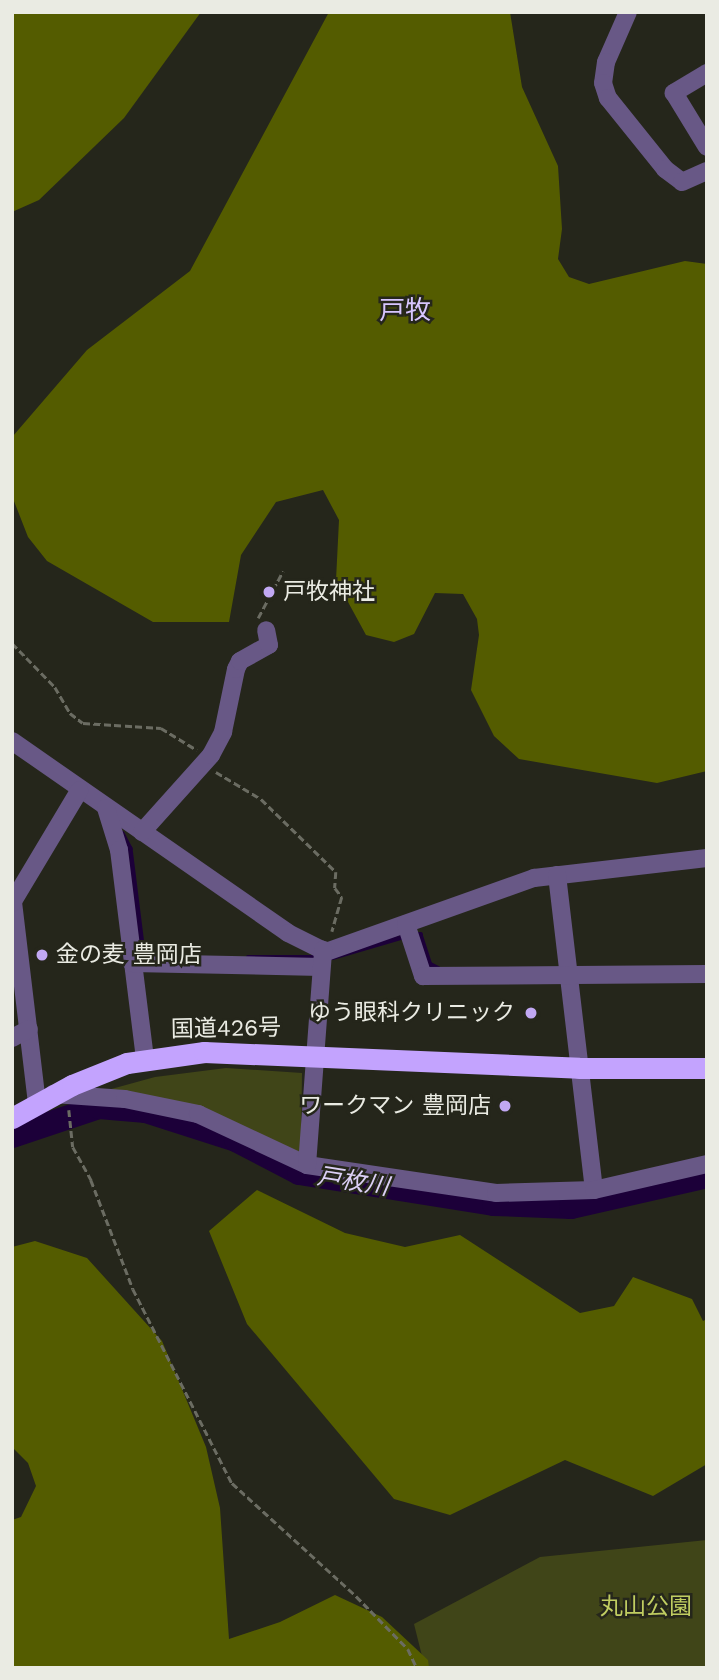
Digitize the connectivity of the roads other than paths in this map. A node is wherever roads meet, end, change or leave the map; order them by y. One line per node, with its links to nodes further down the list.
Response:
1 (628, 12): 4 (street)
2 (707, 73): 3 (street)
3 (707, 147)
4 (707, 171)
5 (262, 624): 9 (street)
6 (12, 741): 7 (street)
7 (79, 791): 8 (street); 12 (street)
8 (106, 808): 9 (street); 15 (street)
9 (142, 832): 14 (street)
10 (707, 858): 11 (street)
11 (557, 876): 13 (street); 17 (street)
12 (13, 903): 18 (street)
13 (405, 924): 14 (street); 17 (street)
14 (323, 956): 15 (street); 20 (street)
15 (132, 963): 21 (street)
16 (707, 974): 17 (street)
17 (571, 975): 22 (street)
18 (29, 1029): 19 (street); 24 (street)
19 (12, 1038)
20 (313, 1054): 21 (highway, 国道426号); 22 (highway, 国道426号); 27 (street)
21 (145, 1059): 24 (highway, 国道426号)
22 (579, 1068): 23 (highway, 国道426号); 28 (street)
23 (707, 1068)
24 (53, 1097): 25 (highway, 国道426号); 27 (street)
25 (12, 1118)
26 (707, 1164): 28 (street)
27 (307, 1165): 28 (street)
28 (594, 1190)

